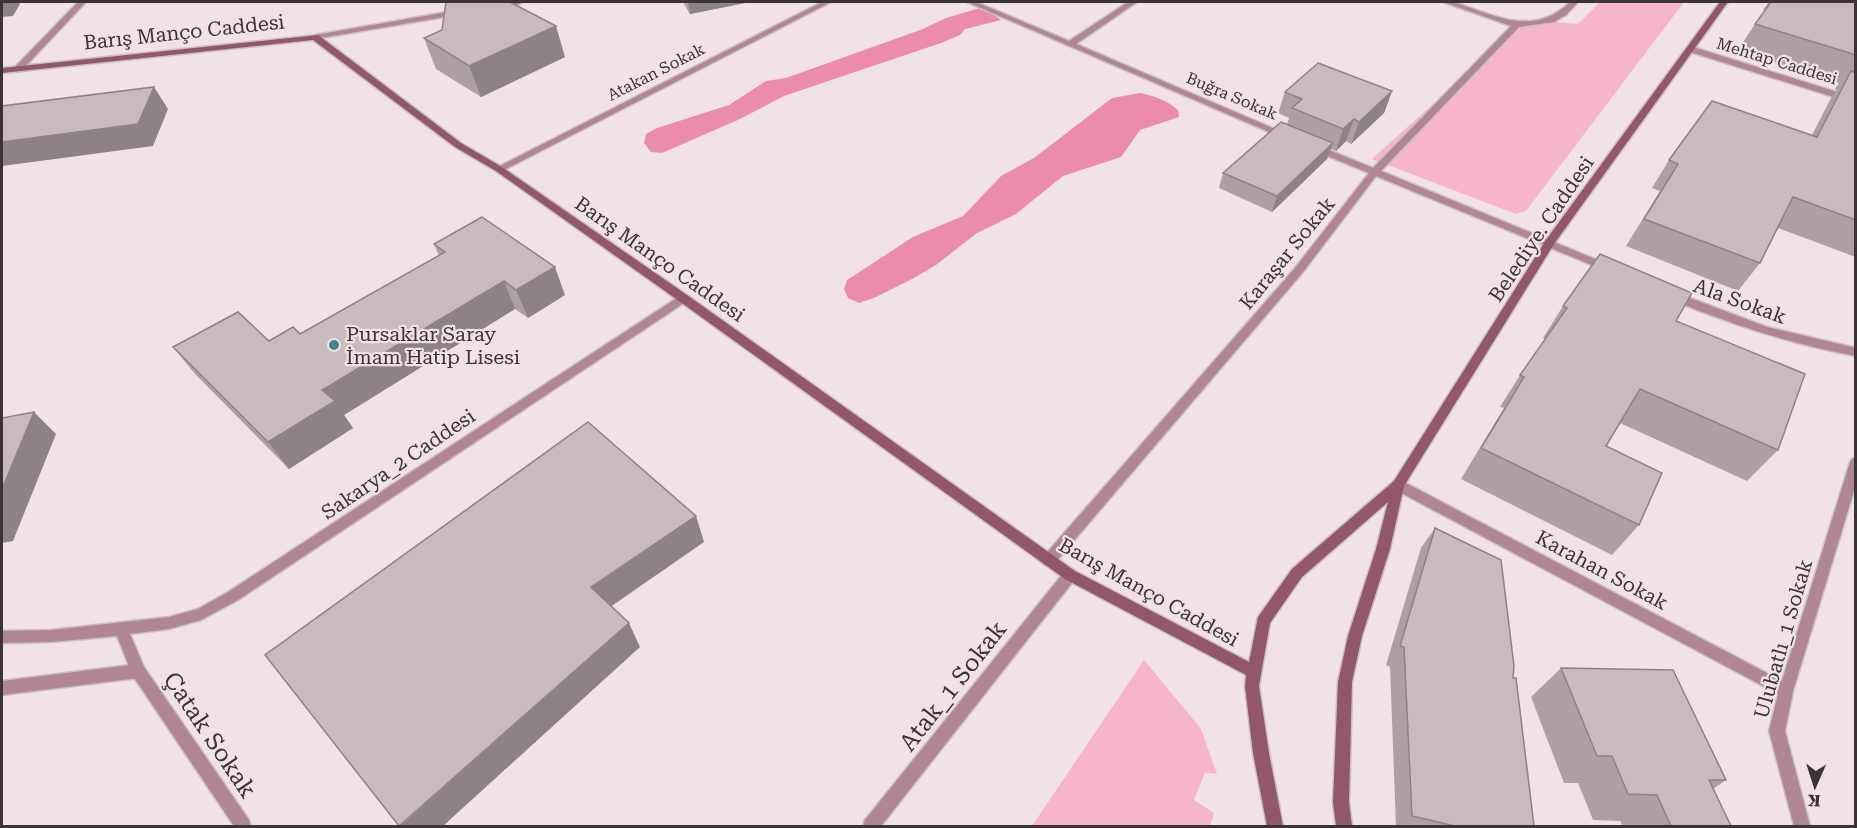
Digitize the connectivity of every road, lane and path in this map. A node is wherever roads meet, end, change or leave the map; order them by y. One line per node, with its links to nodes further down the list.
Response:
1 (82, 2): 15 (street)
2 (519, 2): 9 (street)
3 (827, 2): 18 (street, Atakan Sokak)
4 (971, 2): 13 (street, Buğra Sokak)
5 (1133, 2): 13 (street)
6 (1447, 2): 11 (street)
7 (1574, 2): 11 (street)
8 (1724, 2): 14 (street, Belediye. Caddesi)
9 (485, 8)
10 (474, 9): 12 (street)
11 (1516, 25): 19 (street, Karaşar Sokak)
12 (315, 37): 15 (street, Barış Manço Caddesi); 18 (street, Barış Manço Caddesi)
13 (1070, 45): 19 (street, Buğra Sokak)
14 (1690, 49): 17 (street, Mehtap Caddesi); 20 (street, Belediye. Caddesi)
15 (18, 69): 16 (street, Barış Manço Caddesi)
16 (2, 71)
17 (1856, 101)
18 (499, 169): 23 (street, Barış Manço Caddesi)
19 (1374, 173): 20 (street, Buğra Sokak); 27 (street, Karaşar Sokak)
20 (1550, 242): 21 (street); 26 (street, Belediye. Caddesi)
21 (1623, 274)
22 (1664, 292): 24 (street, Ala Sokak)
23 (683, 298): 27 (street, Barış Manço Caddesi); 29 (street, Sakarya_2 Caddesi)
24 (1856, 352)
25 (1856, 462): 34 (street, Ulubatlı_1 Sokak)
26 (1398, 484): 32 (street); 34 (street, Karahan Sokak); 38 (street)
27 (1049, 560): 28 (street, Barış Manço Caddesi)
28 (1070, 575): 32 (street, Barış Manço Caddesi); 36 (street, Atak_1 Sokak)
29 (121, 629): 30 (street, Sakarya_2 Caddesi); 31 (street, Çatak Sokak)
30 (2, 637)
31 (138, 671): 33 (street); 35 (street, Çatak Sokak)
32 (1254, 672): 37 (street)
33 (2, 688)
34 (1786, 691): 39 (street, Ulubatlı_1 Sokak)
35 (243, 826)
36 (872, 826)
37 (1275, 826)
38 (1344, 826)
39 (1802, 826)

